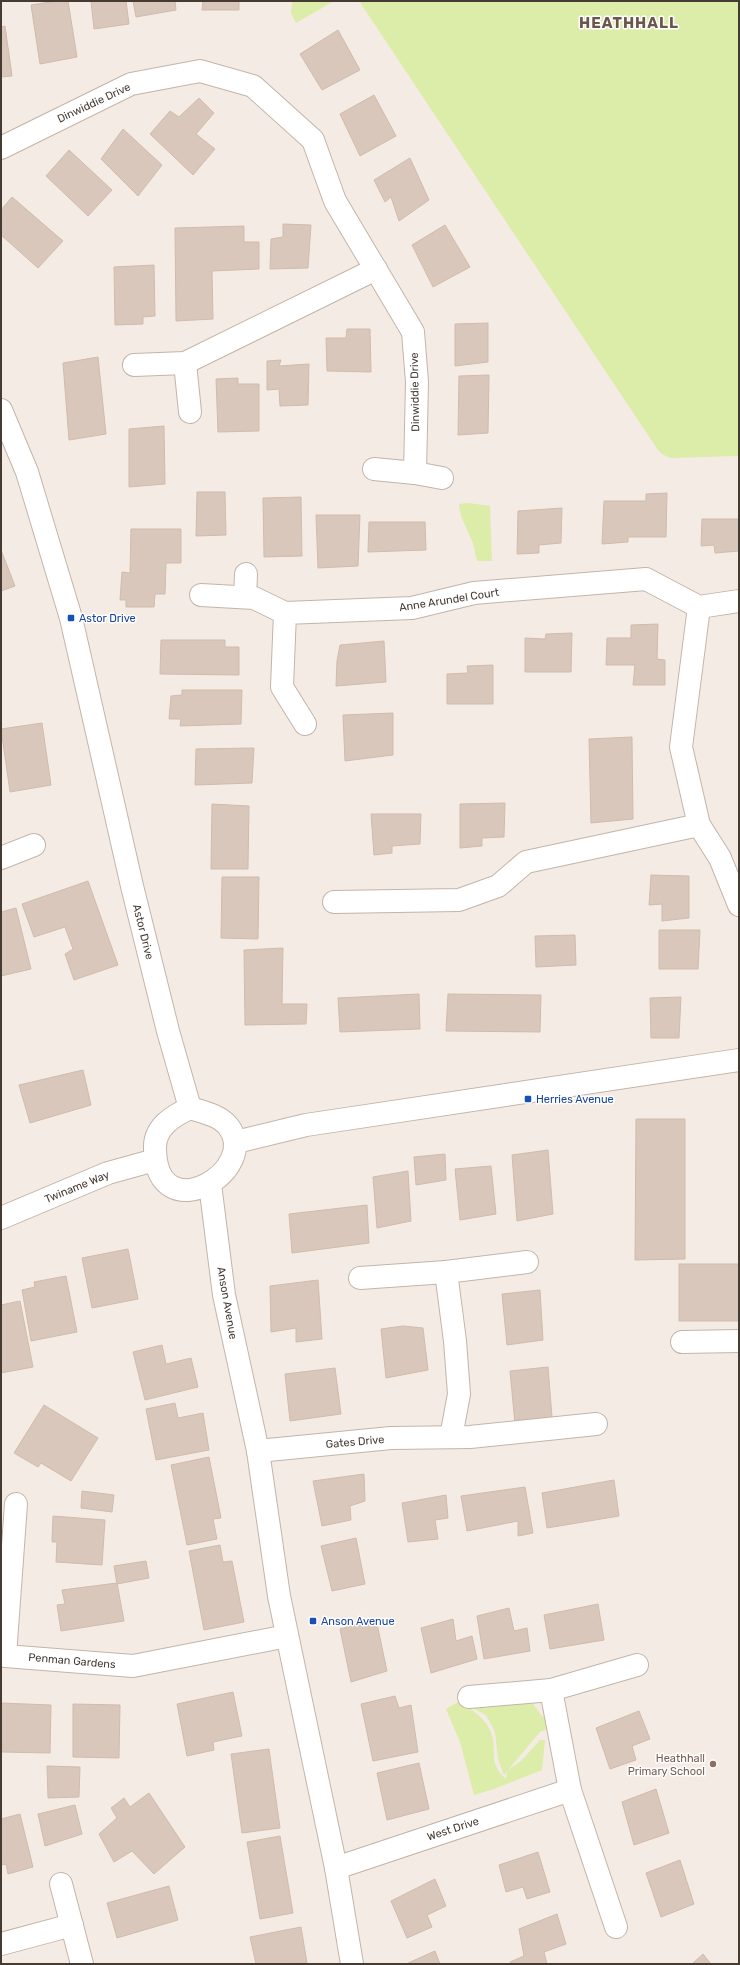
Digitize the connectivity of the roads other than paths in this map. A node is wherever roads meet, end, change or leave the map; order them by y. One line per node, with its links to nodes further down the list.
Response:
1 (1, 148): 2 (street, Dinwiddie Drive)
2 (376, 269): 3 (street); 9 (street, Dinwiddie Drive)
3 (185, 363): 4 (street); 6 (street)
4 (134, 364)
5 (1, 410): 7 (street, Astor Drive)
6 (190, 412)
7 (6, 437): 24 (street, Astor Drive)
8 (374, 470): 9 (street)
9 (415, 473): 10 (street)
10 (442, 478)
11 (246, 574): 13 (street)
12 (201, 595): 13 (street)
13 (245, 597): 16 (street)
14 (739, 601): 15 (street)
15 (699, 607): 16 (street, Anne Arundel Court); 18 (street)
16 (285, 613): 17 (street)
17 (305, 724)
18 (699, 825): 21 (street); 22 (street)
19 (34, 845): 20 (street)
20 (1, 858)
21 (334, 902)
22 (739, 904)
23 (739, 1060): 25 (street)
24 (190, 1108): 25 (street); 26 (street)
25 (236, 1142): 27 (street)
26 (155, 1160): 27 (street); 28 (street, Twiname Way)
27 (210, 1184): 36 (street, Anson Avenue)
28 (1, 1218)
29 (527, 1262): 30 (street)
30 (446, 1272): 31 (street); 35 (street)
31 (360, 1278)
32 (739, 1341): 33 (street)
33 (682, 1342)
34 (596, 1424): 35 (street, Gates Drive)
35 (451, 1437): 36 (street, Gates Drive)
36 (258, 1451): 38 (street, Anson Avenue)
37 (16, 1504): 39 (street, Penman Gardens)
38 (288, 1636): 39 (street, Penman Gardens); 44 (street, Anson Avenue)
39 (3, 1655)
40 (637, 1665): 41 (street)
41 (551, 1690): 42 (street); 43 (street)
42 (469, 1697)
43 (570, 1790): 44 (street, West Drive); 47 (street)
44 (336, 1868): 50 (street, Anson Avenue)
45 (61, 1884): 46 (street)
46 (72, 1926): 48 (street); 49 (street)
47 (616, 1927)
48 (1, 1944)
49 (82, 1964)
50 (352, 1964)

